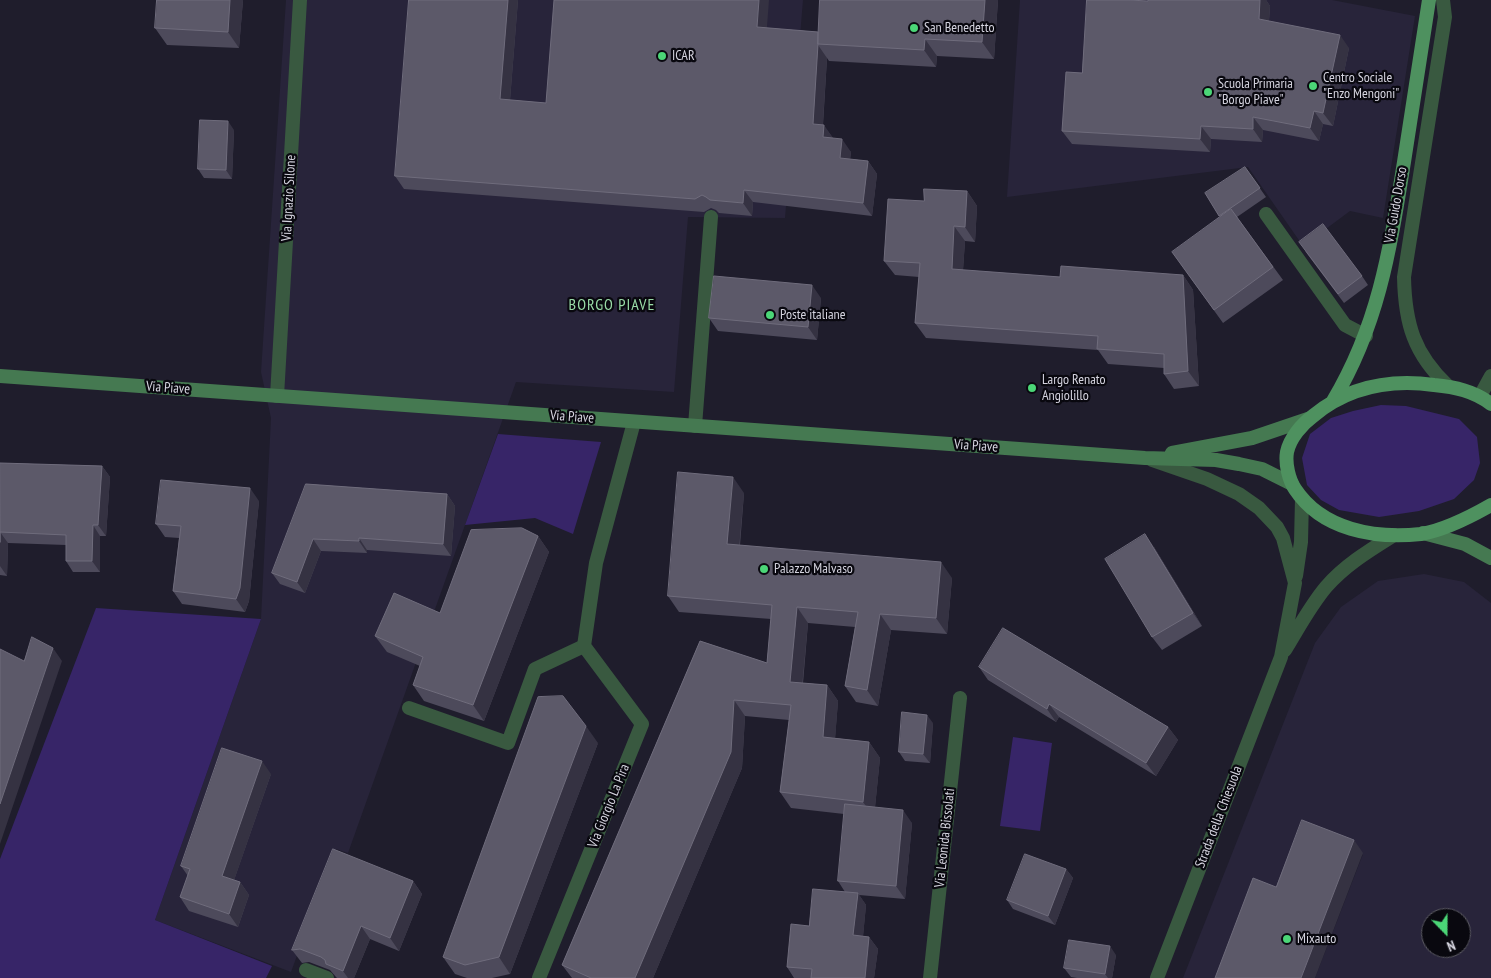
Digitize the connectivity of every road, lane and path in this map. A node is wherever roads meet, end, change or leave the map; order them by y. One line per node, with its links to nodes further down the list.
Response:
1 (300, 0): 10 (street, Via Ignazio Silone)
2 (1429, 0): 6 (main road, Via Guido Dorso)
3 (1443, 0): 9 (street, Via Guido Dorso)
4 (1266, 214): 6 (street)
5 (711, 217): 15 (street)
6 (1366, 336): 12 (main road, Via Guido Dorso)
7 (0, 376): 10 (main road, Via Piave)
8 (1491, 376): 11 (street)
9 (1448, 386): 11 (main road); 12 (main road)
10 (277, 396): 14 (main road, Via Piave)
11 (1487, 398)
12 (1333, 401): 13 (main road)
13 (1308, 420): 16 (main road, Via Piave); 17 (main road)
14 (634, 422): 15 (main road, Via Piave); 24 (street)
15 (696, 426): 16 (main road, Via Piave)
16 (1144, 458): 17 (main road, Via Piave); 23 (street, Strada della Chiesuola)
17 (1292, 484): 18 (main road)
18 (1302, 499): 21 (main road); 23 (street, Strada della Chiesuola)
19 (1491, 505): 20 (main road)
20 (1423, 533): 21 (main road); 22 (main road)
21 (1394, 535): 25 (street, Strada della Chiesuola)
22 (1491, 558)
23 (1295, 583): 25 (street, Strada della Chiesuola)
24 (584, 646): 27 (street); 30 (street, Via Giorgio La Pira)
25 (1281, 657): 32 (street, Strada della Chiesuola)
26 (960, 698): 31 (street, Via Leonida Bissolati)
27 (409, 708)
28 (306, 970): 29 (street)
29 (327, 978)
30 (540, 978)
31 (930, 978)
32 (1157, 978)

